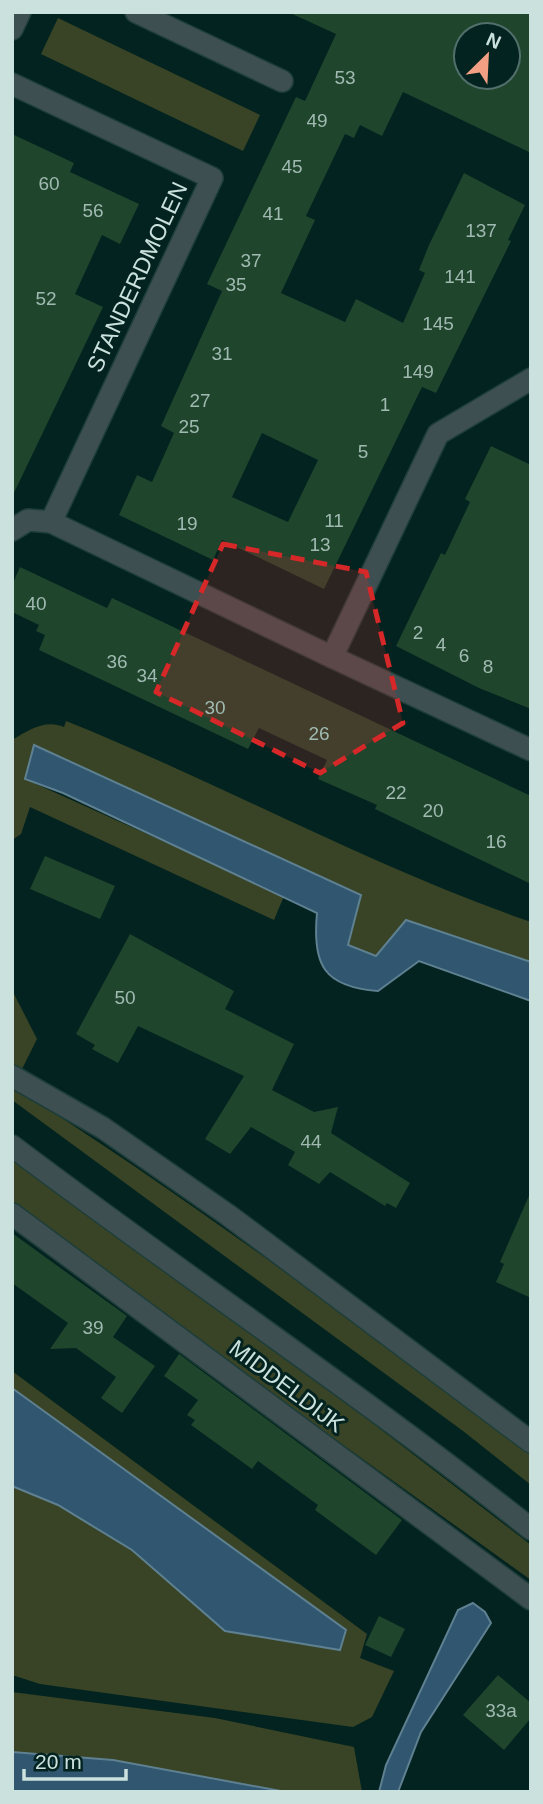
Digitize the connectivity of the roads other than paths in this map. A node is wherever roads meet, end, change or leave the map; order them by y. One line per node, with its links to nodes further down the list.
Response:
1 (20, 12): 3 (street)
2 (136, 12): 4 (street)
3 (12, 29)
4 (282, 80)
5 (12, 84): 7 (street, STANDERDMOLEN)
6 (531, 379): 9 (street)
7 (51, 522): 8 (street); 9 (street)
8 (12, 530)
9 (332, 657): 10 (street)
10 (531, 750)
11 (12, 1076): 14 (street)
12 (12, 1146): 15 (street, MIDDELDIJK)
13 (12, 1214): 16 (street, MIDDELDIJK)
14 (531, 1442)
15 (531, 1529)
16 (531, 1599)

